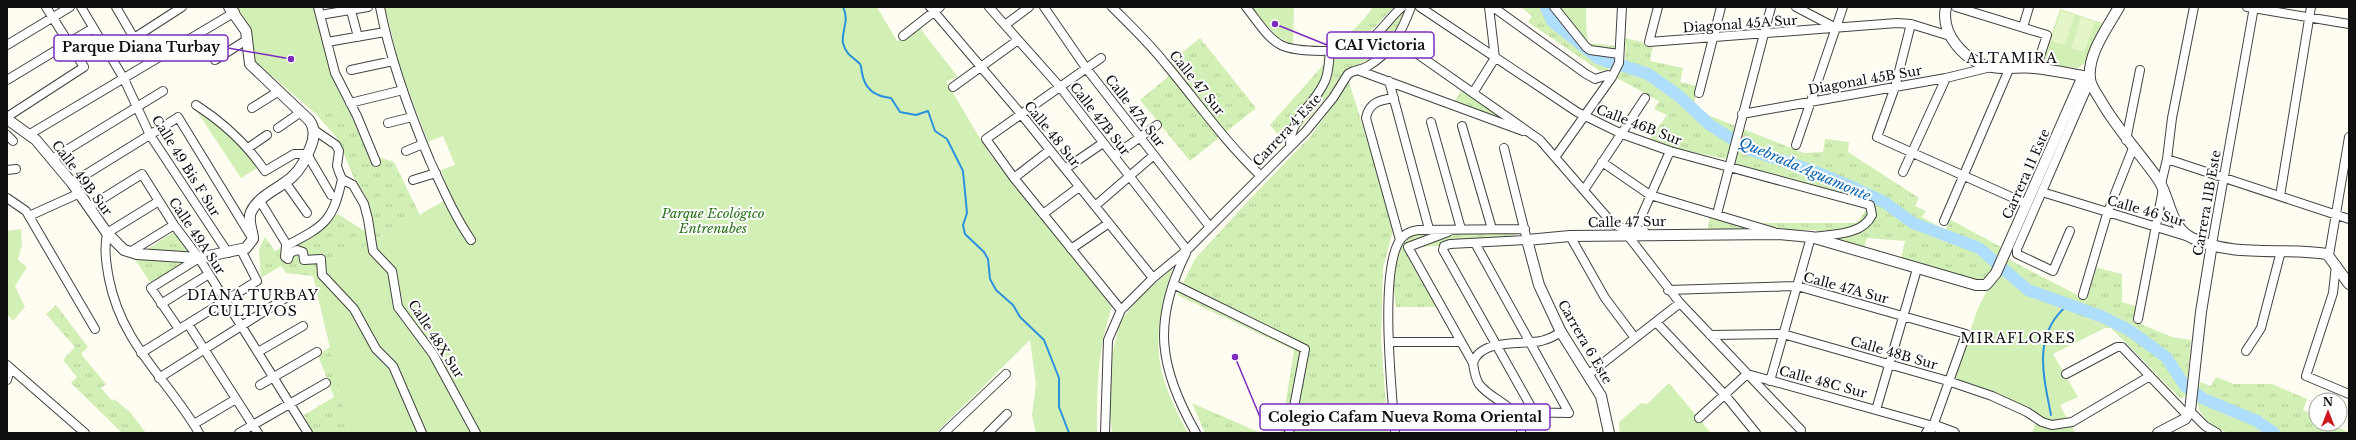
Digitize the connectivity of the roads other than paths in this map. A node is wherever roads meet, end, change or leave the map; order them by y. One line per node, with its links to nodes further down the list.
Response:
1 (46, 7): 37 (street)
2 (70, 7): 37 (street)
3 (81, 7): 42 (street, Calle 49 Bis F Sur)
4 (182, 7): 30 (street)
5 (368, 7): 31 (street)
6 (380, 7): 44 (street)
7 (989, 7): 40 (street, Calle 47B Sur)
8 (1029, 7): 40 (street)
9 (1044, 7): 65 (street, Calle 47A Sur)
10 (1112, 7): 141 (street, Calle 47 Sur)
11 (1246, 7): 56 (street)
12 (1402, 7): 56 (street)
13 (1411, 7): 51 (street, Carrera 4 Este)
14 (1420, 7): 59 (street, Calle 46B Sur)
15 (1489, 7): 59 (street)
16 (1493, 7): 70 (street)
17 (1554, 7): 57 (street)
18 (1622, 7): 57 (street)
19 (1658, 7): 49 (street, Diagonal 45A Sur)
20 (1721, 7): 49 (street)
21 (1772, 7): 45 (street)
22 (1796, 7): 43 (street)
23 (1843, 7): 43 (street)
24 (1946, 7): 47 (street)
25 (2029, 7): 41 (street)
26 (2120, 7): 72 (street, Carrera 11 Este)
27 (2194, 7): 131 (street)
28 (2252, 7): 36 (street); 144 (street, Carrera 11B Este)
29 (2311, 7): 36 (street)
30 (120, 8)
31 (350, 8): 35 (street); 48 (street)
32 (1961, 8): 41 (street)
33 (935, 9): 46 (street); 62 (street, Calle 48 Sur)
34 (232, 10): 50 (street); 73 (street)
35 (319, 11): 54 (street)
36 (2309, 17): 39 (street); 156 (street)
37 (52, 18): 53 (street); 55 (street)
38 (1911, 24): 43 (street, Diagonal 45A Sur); 47 (street, Diagonal 45A Sur); 79 (street)
39 (2349, 24)
40 (1005, 25): 52 (street, Calle 47B Sur)
41 (2023, 27): 66 (street)
42 (93, 28): 53 (street); 73 (street, Calle 49 Bis F Sur)
43 (1836, 28): 45 (street, Diagonal 45A Sur); 88 (street)
44 (385, 32): 48 (street); 61 (street)
45 (1765, 34): 49 (street, Diagonal 45A Sur); 95 (street)
46 (903, 36)
47 (1950, 36): 63 (street)
48 (358, 37): 54 (street)
49 (1713, 38): 84 (street)
50 (248, 39): 60 (street); 82 (street)
51 (1396, 39): 69 (street, Carrera 4 Este); 83 (street)
52 (1018, 40): 62 (street); 78 (street, Calle 47B Sur)
53 (68, 42): 74 (street); 98 (street)
54 (327, 42): 89 (street)
55 (7, 45)
56 (1330, 50): 76 (street)
57 (1619, 54): 70 (street)
58 (1101, 58): 65 (street)
59 (1495, 58): 83 (street); 96 (street, Calle 46B Sur)
60 (215, 60)
61 (393, 61): 67 (street); 80 (street)
62 (981, 67): 77 (street); 94 (street, Calle 48 Sur)
63 (1991, 67): 64 (street); 71 (street, Diagonal 45B Sur)
64 (2010, 67): 66 (street); 142 (street)
65 (1086, 68): 78 (street); 111 (street, Calle 47A Sur)
66 (2036, 68): 72 (street)
67 (351, 70)
68 (2140, 70): 113 (street)
69 (1360, 71): 75 (street); 85 (street, Carrera 4 Este)
70 (1612, 77): 96 (street)
71 (1946, 78): 79 (street, Diagonal 45B Sur); 126 (street)
72 (2088, 78): 113 (street); 152 (street, Carrera 11 Este); 160 (street, Carrera 11 Este)
73 (124, 79): 91 (street, Calle 49 Bis F Sur); 105 (street)
74 (7, 80)
75 (1390, 81): 86 (street); 110 (street)
76 (1324, 82): 85 (street); 118 (street)
77 (953, 87)
78 (1060, 87): 94 (street); 115 (street, Calle 47B Sur)
79 (1894, 87): 88 (street, Diagonal 45B Sur); 126 (street)
80 (403, 90): 89 (street); 97 (street)
81 (163, 91): 91 (street)
82 (279, 91): 92 (street); 93 (street)
83 (1473, 93): 110 (street)
84 (1699, 93)
85 (1333, 98): 118 (street, Carrera 4 Este)
86 (1394, 98): 176 (street); 189 (street)
87 (1645, 98): 106 (street)
88 (1809, 103): 95 (street, Diagonal 45B Sur); 117 (street)
89 (350, 104): 132 (street)
90 (196, 105): 119 (street)
91 (136, 106): 108 (street, Calle 49 Bis F Sur); 130 (street)
92 (252, 108)
93 (301, 112): 103 (street); 104 (street)
94 (1021, 114): 122 (street, Calle 48 Sur); 143 (street)
95 (1742, 114): 134 (street)
96 (1585, 116): 106 (street, Calle 46B Sur); 129 (street)
97 (412, 117): 100 (street); 116 (street)
98 (7, 118): 105 (street, Calle 49B Sur)
99 (1431, 122): 177 (street)
100 (388, 123)
101 (1157, 125): 111 (street)
102 (1462, 126): 178 (street)
103 (278, 128)
104 (314, 130): 125 (street); 145 (street)
105 (30, 134): 130 (street, Calle 49B Sur)
106 (1622, 134): 124 (street, Calle 46B Sur); 133 (street)
107 (7, 135): 114 (street)
108 (150, 135): 148 (street); 187 (street); 199 (street, Calle 49 Bis F Sur)
109 (267, 135): 119 (street)
110 (1533, 135): 129 (street)
111 (1140, 137): 127 (street, Calle 47A Sur); 128 (street)
112 (2349, 137): 168 (street)
113 (2126, 140): 121 (street)
114 (13, 141)
115 (1103, 143): 128 (street, Calle 47B Sur); 136 (street)
116 (423, 144): 123 (street); 138 (street)
117 (1796, 145)
118 (1290, 146): 141 (street, Carrera 4 Este)
119 (248, 148): 125 (street)
120 (1504, 148): 179 (street, Carrera 6 Este)
121 (2133, 148): 149 (street); 167 (street)
122 (1050, 150): 136 (street, Calle 48 Sur); 143 (street)
123 (406, 151)
124 (1670, 151): 134 (street, Calle 46B Sur); 155 (street)
125 (307, 154): 147 (street); 154 (street)
126 (1912, 154): 139 (street); 142 (street)
127 (1154, 155): 140 (street); 174 (street, Calle 47A Sur)
128 (1114, 156): 140 (street, Calle 47B Sur)
129 (1556, 156): 151 (street)
130 (52, 159): 148 (street, Calle 49B Sur)
131 (2167, 159): 144 (street); 149 (street)
132 (376, 162)
133 (1602, 162): 151 (street); 155 (street)
134 (1728, 167): 163 (street, Calle 46B Sur); 166 (street)
135 (16, 169): 137 (street)
136 (1065, 169): 150 (street, Calle 48 Sur)
137 (7, 170)
138 (436, 172): 146 (street); 188 (street)
139 (1903, 172)
140 (1130, 176): 161 (street); 196 (street, Calle 47B Sur)
141 (1261, 176): 174 (street, Carrera 4 Este)
142 (1963, 176): 160 (street); 171 (street)
143 (1014, 178): 165 (street)
144 (2225, 178): 156 (street); 192 (street, Carrera 11B Este)
145 (342, 179): 193 (street); 276 (street, Calle 48X Sur)
146 (413, 180)
147 (285, 182): 159 (street); 164 (street)
148 (72, 183): 153 (street, Calle 49B Sur)
149 (2162, 186): 175 (street); 186 (street)
150 (1080, 187): 161 (street, Calle 48 Sur); 165 (street)
151 (1584, 190): 182 (street)
152 (2042, 192): 167 (street, Calle 46 Sur); 180 (street, Carrera 11 Este)
153 (80, 193): 162 (street, Calle 49B Sur); 169 (street)
154 (330, 195)
155 (1650, 195): 166 (street); 182 (street)
156 (2280, 196): 168 (street)
157 (7, 198): 169 (street)
158 (159, 200): 162 (street, Calle 49A Sur); 173 (street, Calle 49A Sur); 181 (street)
159 (260, 200): 187 (street); 193 (street)
160 (2027, 204): 206 (street, Carrera 11 Este)
161 (1095, 206): 172 (street, Calle 48 Sur)
162 (89, 207): 181 (street, Calle 49B Sur)
163 (1873, 210): 185 (street, Calle 47 Sur)
164 (307, 213)
165 (1043, 214): 194 (street)
166 (1717, 214): 183 (street)
167 (2107, 214): 175 (street, Calle 46 Sur); 211 (street)
168 (2336, 214): 170 (street); 200 (street)
169 (29, 216): 223 (street)
170 (2349, 218)
171 (1944, 222)
172 (1109, 223): 194 (street); 205 (street, Calle 48 Sur)
173 (174, 226): 198 (street); 201 (street, Calle 49A Sur)
174 (1210, 227): 196 (street, Carrera 4 Este)
175 (2156, 228): 186 (street, Calle 46 Sur); 218 (street)
176 (1429, 229): 177 (street); 189 (street)
177 (1458, 229): 178 (street); 230 (street)
178 (1492, 229): 179 (street)
179 (1525, 229): 190 (street, Carrera 6 Este)
180 (2070, 231)
181 (107, 233): 198 (street); 235 (street, Calle 49B Sur)
182 (1632, 234): 183 (street, Calle 47 Sur); 184 (street, Calle 47 Sur); 210 (street)
183 (1778, 234): 185 (street, Calle 47 Sur)
184 (1570, 236): 190 (street, Calle 47 Sur); 228 (street)
185 (1811, 237): 203 (street, Calle 47 Sur); 209 (street)
186 (2192, 238): 192 (street, Calle 46 Sur)
187 (253, 239): 195 (street)
188 (471, 240)
189 (1400, 240): 229 (street)
190 (1528, 240): 191 (street, Calle 47 Sur); 225 (street, Carrera 6 Este)
191 (1475, 243): 231 (street); 232 (street, Calle 47 Sur)
192 (2212, 244): 197 (street, Calle 46 Sur); 258 (street, Carrera 11B Este)
193 (286, 245): 275 (street)
194 (1071, 249): 216 (street)
195 (241, 250): 199 (street); 213 (street)
196 (1187, 250): 205 (street, Carrera 4 Este); 207 (street, Carrera 4 Este)
197 (2281, 251): 200 (street, Calle 46 Sur); 234 (street)
198 (130, 252): 201 (street)
199 (228, 253): 201 (street)
200 (2329, 255): 202 (street)
201 (199, 258): 204 (street, Calle 49A Sur); 215 (street)
202 (2336, 265): 208 (street); 253 (street)
203 (1917, 269): 206 (street, Calle 47 Sur); 217 (street)
204 (209, 274): 213 (street, Calle 49A Sur); 215 (street)
205 (1153, 278): 216 (street, Carrera 4 Este)
206 (1993, 278)
207 (1173, 284): 279 (street, Carrera 4 Este); 280 (street)
208 (2349, 284)
209 (1797, 286): 210 (street, Calle 47A Sur); 217 (street, Calle 47A Sur); 226 (street)
210 (1668, 290): 214 (street)
211 (2083, 295)
212 (287, 297): 221 (street)
213 (225, 300): 220 (street); 221 (street, Calle 49A Sur)
214 (1680, 303): 219 (street); 227 (street)
215 (162, 304): 224 (street)
216 (1121, 310): 278 (street)
217 (1903, 316): 239 (street); 250 (street, Calle 47A Sur)
218 (2138, 319)
219 (1656, 322): 228 (street); 254 (street)
220 (188, 324): 224 (street); 233 (street)
221 (241, 326): 233 (street); 236 (street, Calle 49A Sur)
222 (302, 326): 236 (street)
223 (95, 329)
224 (179, 329): 235 (street)
225 (1561, 332): 231 (street); 242 (street, Carrera 6 Este)
226 (1783, 334): 227 (street, Calle 48B Sur); 239 (street, Calle 48B Sur); 249 (street)
227 (1710, 335): 243 (street)
228 (1635, 338): 242 (street)
229 (1390, 342): 230 (street); 262 (street)
230 (1461, 342): 238 (street)
231 (1530, 342): 232 (street); 260 (street)
232 (1497, 346): 238 (street); 260 (street)
233 (204, 349): 247 (street); 255 (street)
234 (2246, 351)
235 (141, 352): 247 (street, Calle 49B Sur)
236 (258, 352): 246 (street, Calle 49A Sur)
237 (317, 352): 246 (street)
238 (1473, 363): 259 (street)
239 (1889, 365): 250 (street, Calle 48B Sur); 257 (street)
240 (8, 367): 248 (street); 270 (street)
241 (1006, 374): 269 (street)
242 (1589, 374): 283 (street, Carrera 6 Este)
243 (1747, 374): 249 (street, Calle 48C Sur); 254 (street); 267 (street)
244 (2066, 374): 245 (street)
245 (2150, 376): 250 (street, Calle 48B Sur); 258 (street)
246 (273, 377): 252 (street); 256 (street, Calle 49A Sur)
247 (159, 378): 265 (street, Calle 49B Sur)
248 (7, 380)
249 (1770, 381): 257 (street, Calle 48C Sur)
250 (1948, 381): 268 (street)
251 (326, 383): 256 (street)
252 (260, 385)
253 (2349, 394)
254 (1725, 395): 264 (street); 284 (street)
255 (236, 399): 265 (street); 266 (street)
256 (290, 404): 266 (street); 274 (street, Calle 49A Sur)
257 (1876, 410): 268 (street, Calle 48C Sur)
258 (2190, 410): 286 (street); 287 (street)
259 (1514, 412): 260 (street); 282 (street)
260 (1534, 412)
261 (1007, 414): 277 (street)
262 (1394, 415): 263 (street); 281 (street)
263 (1452, 416)
264 (1699, 418)
265 (194, 424): 271 (street, Calle 49B Sur)
266 (253, 425): 272 (street); 273 (street)
267 (1801, 430)
268 (1930, 430): 285 (street, Calle 48C Sur)
269 (948, 432)
270 (85, 433)
271 (199, 433)
272 (239, 433)
273 (258, 433)
274 (308, 433)
275 (422, 433)
276 (476, 433)
277 (988, 433)
278 (1105, 433)
279 (1196, 433)
280 (1289, 433)
281 (1395, 433)
282 (1521, 433)
283 (1610, 433)
284 (1756, 433)
285 (1954, 433)
286 (2158, 433)
287 (2217, 433)

